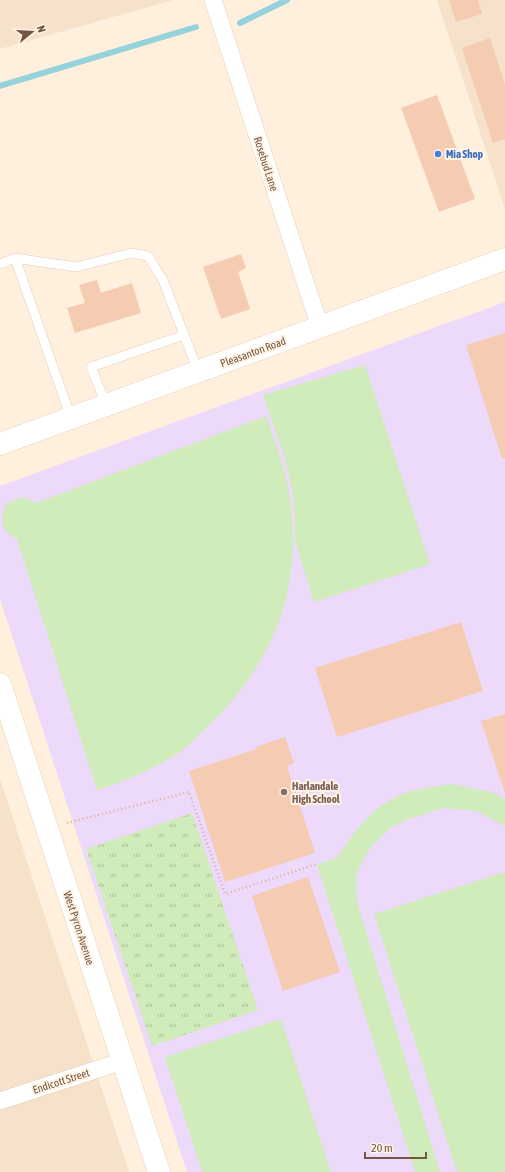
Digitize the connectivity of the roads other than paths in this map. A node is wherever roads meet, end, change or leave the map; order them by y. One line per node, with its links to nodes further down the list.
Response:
1 (213, 0): 5 (street, Rosebud Lane)
2 (15, 258): 4 (lane); 6 (lane); 9 (lane)
3 (505, 259): 5 (main road, Pleasanton Road)
4 (0, 264)
5 (320, 327): 7 (main road, Pleasanton Road)
6 (184, 335): 7 (lane); 8 (lane)
7 (198, 371): 8 (main road, Pleasanton Road)
8 (106, 405): 9 (main road, Pleasanton Road)
9 (71, 418): 10 (main road, Pleasanton Road)
10 (1, 440)
11 (0, 684): 12 (main road, West Pyron Avenue)
12 (123, 1062): 13 (street, Endicott Street); 14 (main road, West Pyron Avenue)
13 (0, 1101)
14 (159, 1172)

